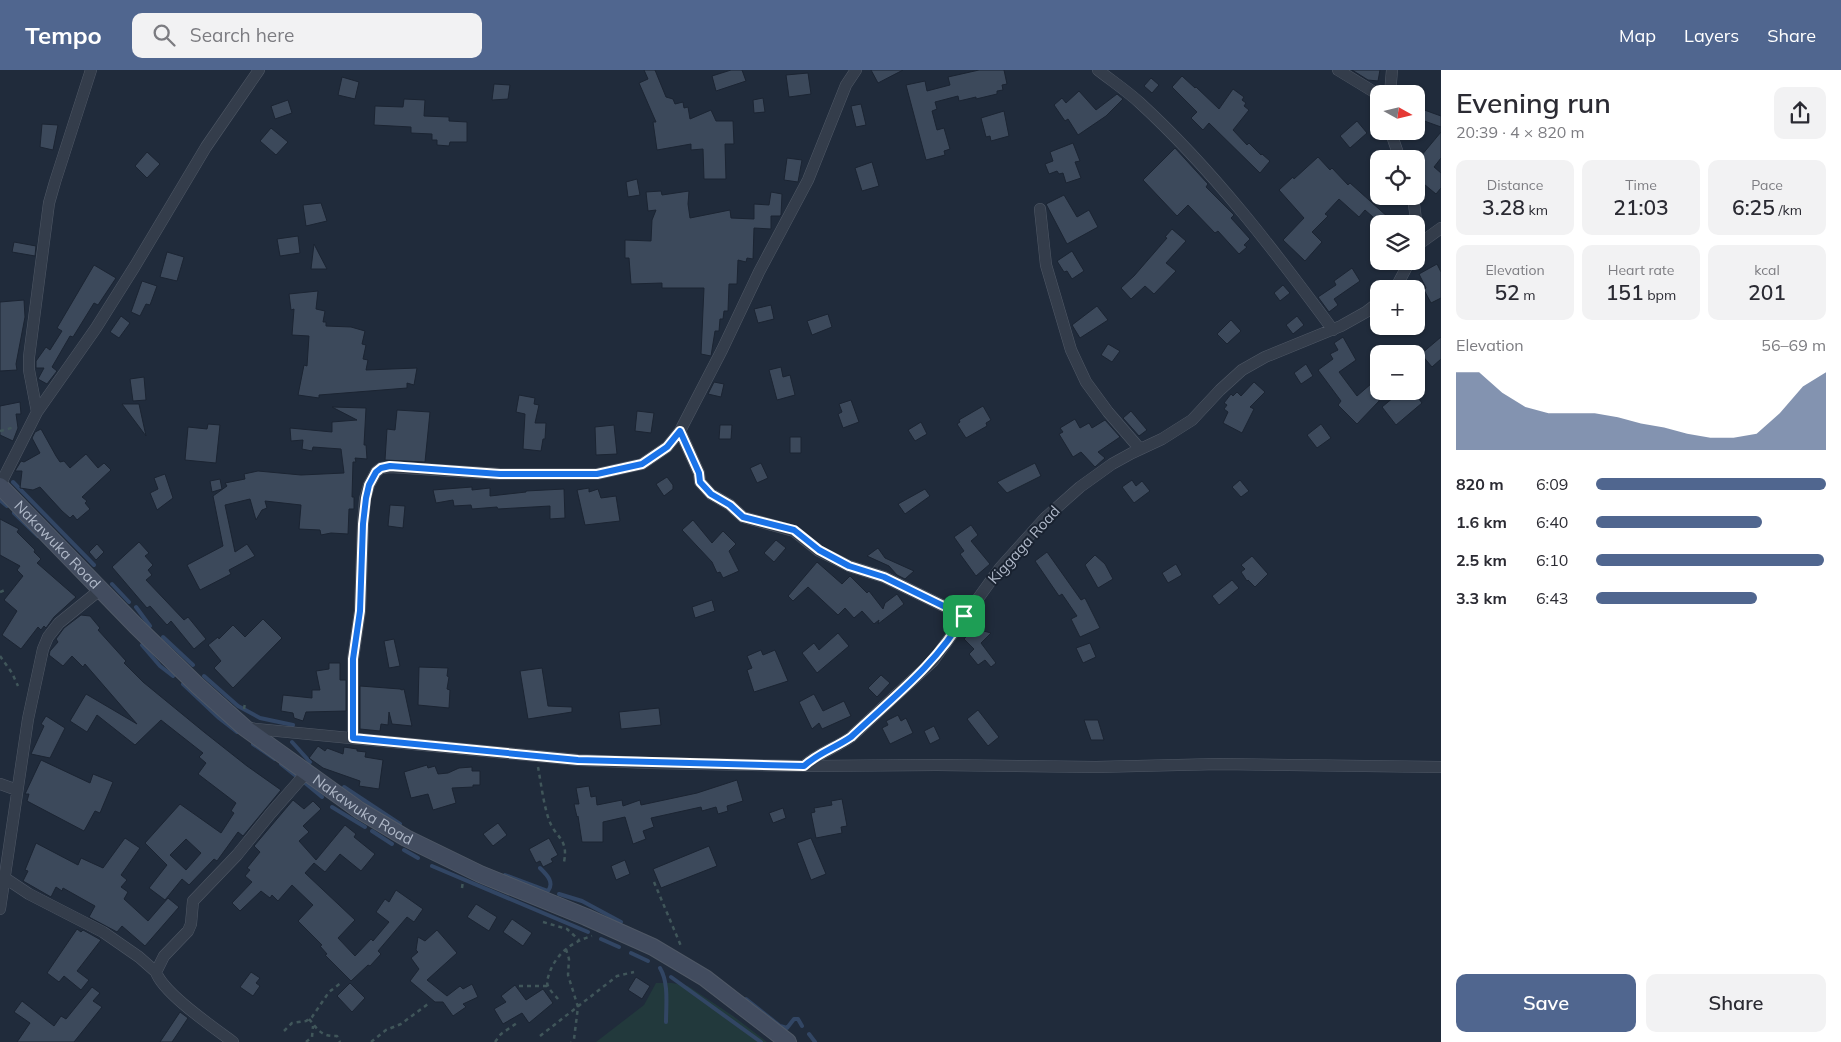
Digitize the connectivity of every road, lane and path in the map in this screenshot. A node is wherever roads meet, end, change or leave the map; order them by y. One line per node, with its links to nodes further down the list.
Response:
1 (91, 70): 14 (street)
2 (259, 70): 14 (street)
3 (856, 70): 15 (street)
4 (1098, 70): 13 (street)
5 (1338, 70): 8 (street)
6 (1392, 70): 7 (street)
7 (1391, 85)
8 (1370, 90)
9 (1040, 209): 16 (street)
10 (1441, 228): 11 (street)
11 (1425, 241)
12 (1370, 309): 13 (street, Kiggaga Road)
13 (1333, 330): 16 (street, Kiggaga Road)
14 (37, 412): 17 (street)
15 (680, 431): 21 (street); 25 (street)
16 (1140, 449): 21 (street, Kiggaga Road)
17 (0, 485): 18 (main road, Nakawuka Road)
18 (101, 589): 24 (main road, Nakawuka Road); 31 (street)
19 (5, 590): 20 (path)
20 (0, 592)
21 (964, 616): 27 (street, Kiggaga Road)
22 (0, 656): 23 (path)
23 (18, 686)
24 (245, 728): 25 (street); 29 (main road, Nakawuka Road)
25 (353, 738): 26 (street)
26 (536, 756): 27 (street); 32 (path)
27 (804, 766): 28 (street)
28 (1441, 767)
29 (307, 772): 37 (main road, Nakawuka Road); 41 (street)
30 (0, 784): 31 (street)
31 (17, 790): 33 (street)
32 (564, 862)
33 (5, 878): 35 (street); 41 (street)
34 (654, 882): 40 (path)
35 (0, 909)
36 (544, 922): 38 (path)
37 (615, 930): 38 (path); 40 (main road, Nakawuka Road)
38 (578, 940): 39 (path)
39 (566, 948): 45 (path); 48 (path)
40 (686, 967): 60 (main road, Nakawuka Road)
41 (156, 972): 54 (street)
42 (634, 972): 48 (path)
43 (342, 982): 49 (path)
44 (520, 986): 45 (path)
45 (548, 986): 46 (path)
46 (558, 999)
47 (428, 1004): 57 (path)
48 (578, 1006): 53 (path); 59 (path)
49 (309, 1019): 51 (path); 52 (path)
50 (517, 1023): 58 (path)
51 (313, 1024): 55 (path); 56 (path)
52 (284, 1031)
53 (540, 1036)
54 (233, 1042)
55 (306, 1042)
56 (340, 1042)
57 (371, 1042)
58 (495, 1042)
59 (571, 1042)
60 (788, 1042)

